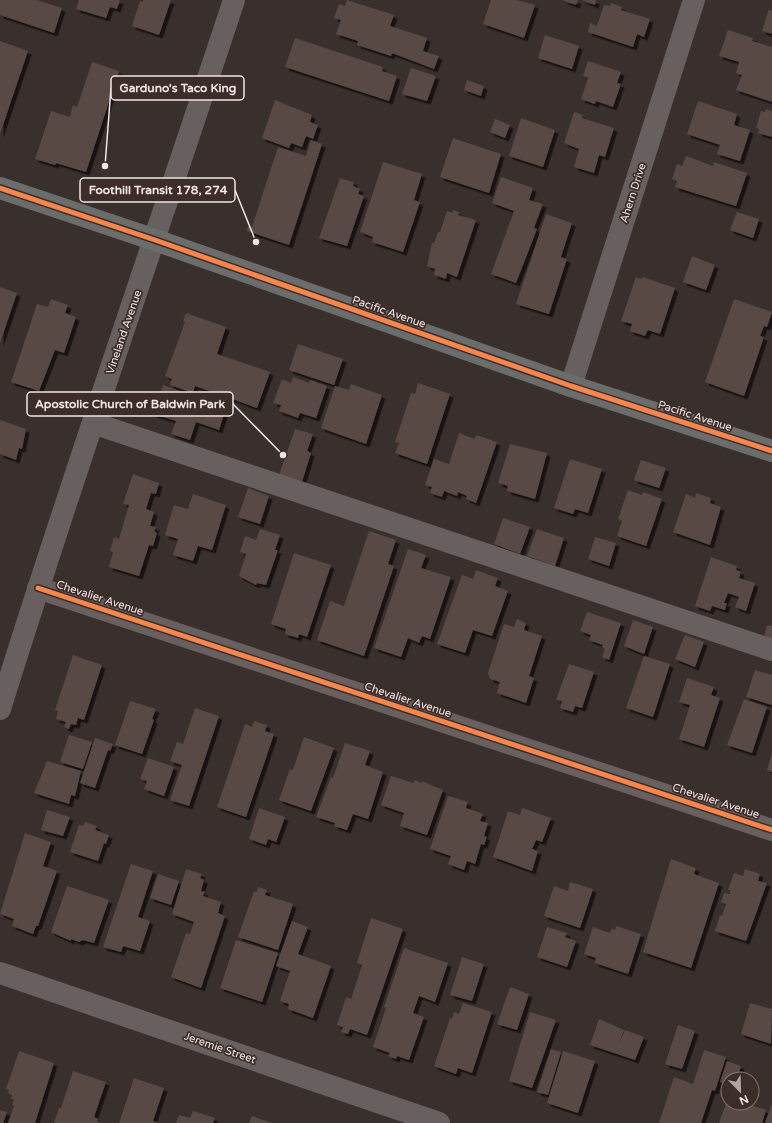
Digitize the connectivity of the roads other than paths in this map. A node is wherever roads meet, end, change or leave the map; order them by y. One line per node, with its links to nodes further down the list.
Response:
1 (234, 0): 4 (street, Vineland Avenue)
2 (694, 0): 5 (street, Ahern Drive)
3 (0, 188): 4 (main road, Pacific Avenue)
4 (155, 240): 5 (main road, Pacific Avenue); 6 (street, Vineland Avenue)
5 (571, 386): 7 (main road, Pacific Avenue)
6 (93, 423): 8 (street, Vineland Avenue); 9 (street)
7 (772, 451)
8 (38, 588): 10 (street, Vineland Avenue); 11 (street, Chevalier Avenue)
9 (772, 650)
10 (0, 709)
11 (772, 830)
12 (0, 972): 13 (street, Jeremie Street)
13 (439, 1123)

